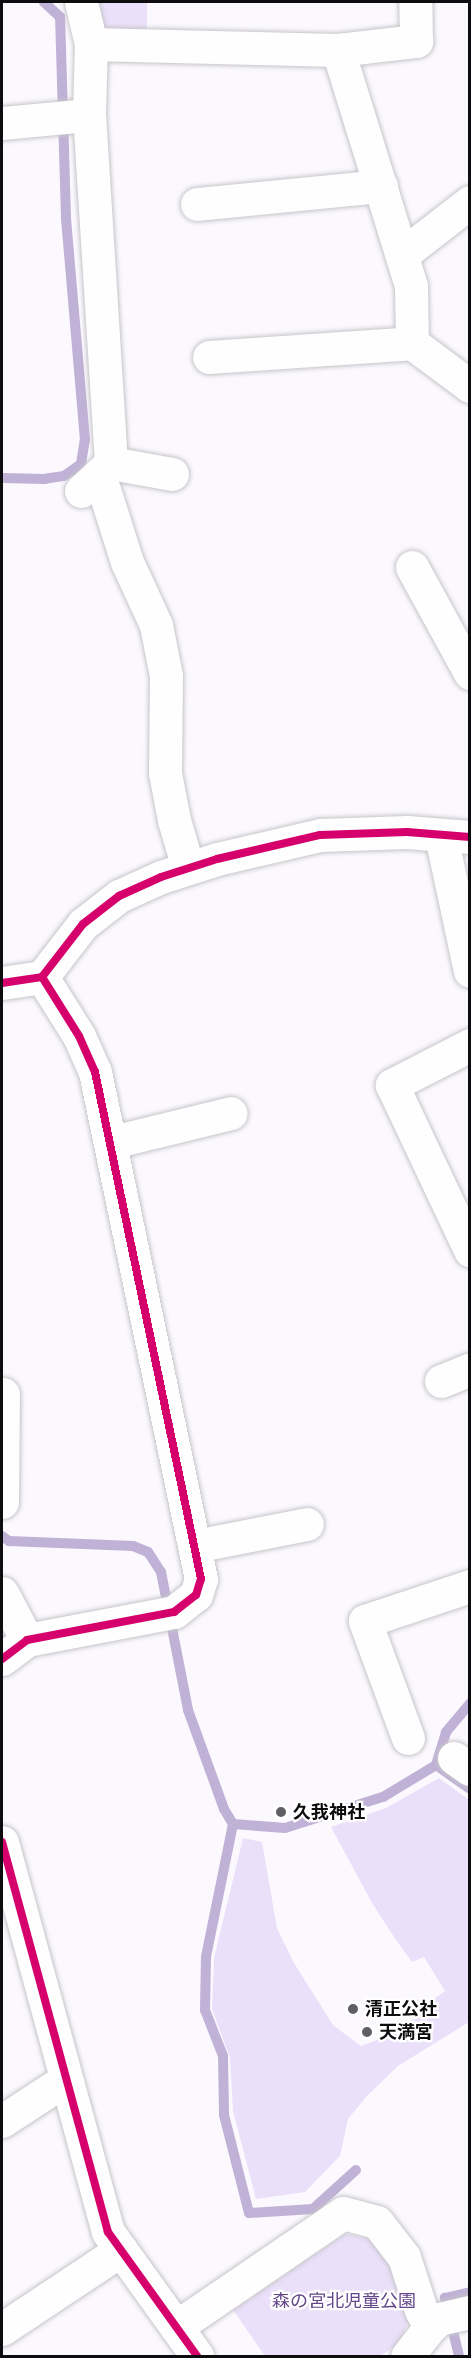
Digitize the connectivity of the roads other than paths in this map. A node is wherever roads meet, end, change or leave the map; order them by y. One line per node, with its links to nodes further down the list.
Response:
1 (81, 2): 3 (street)
2 (415, 2): 4 (street)
3 (91, 44): 4 (street); 5 (street)
4 (338, 50): 7 (street)
5 (72, 116): 6 (street); 15 (street)
6 (2, 123)
7 (381, 186): 9 (street); 10 (street)
8 (470, 202): 10 (street)
9 (197, 204)
10 (403, 254): 11 (street)
11 (412, 343): 12 (street); 13 (street)
12 (209, 357)
13 (468, 382)
14 (172, 474): 15 (street)
15 (97, 476): 19 (street)
16 (412, 567): 17 (street)
17 (470, 673)
18 (455, 836): 19 (street); 20 (street)
19 (188, 868): 21 (street)
20 (470, 971)
21 (42, 977): 22 (street); 25 (street)
22 (2, 983)
23 (470, 1045): 26 (street)
24 (231, 1113): 25 (street)
25 (112, 1142): 30 (street)
26 (470, 1250)
27 (3, 1395): 28 (street)
28 (2, 1502)
29 (307, 1524): 30 (street)
30 (195, 1546): 33 (street)
31 (470, 1586): 34 (street)
32 (2, 1593): 33 (street)
33 (14, 1650)
34 (408, 1738)
35 (2, 1842): 36 (street)
36 (9, 1901): 37 (street)
37 (65, 2080): 38 (street); 39 (street)
38 (2, 2121)
39 (121, 2250): 41 (street); 42 (street)
40 (451, 2318): 41 (street); 44 (street)
41 (176, 2327): 43 (street)
42 (2, 2329)
43 (197, 2356)
44 (407, 2356)

